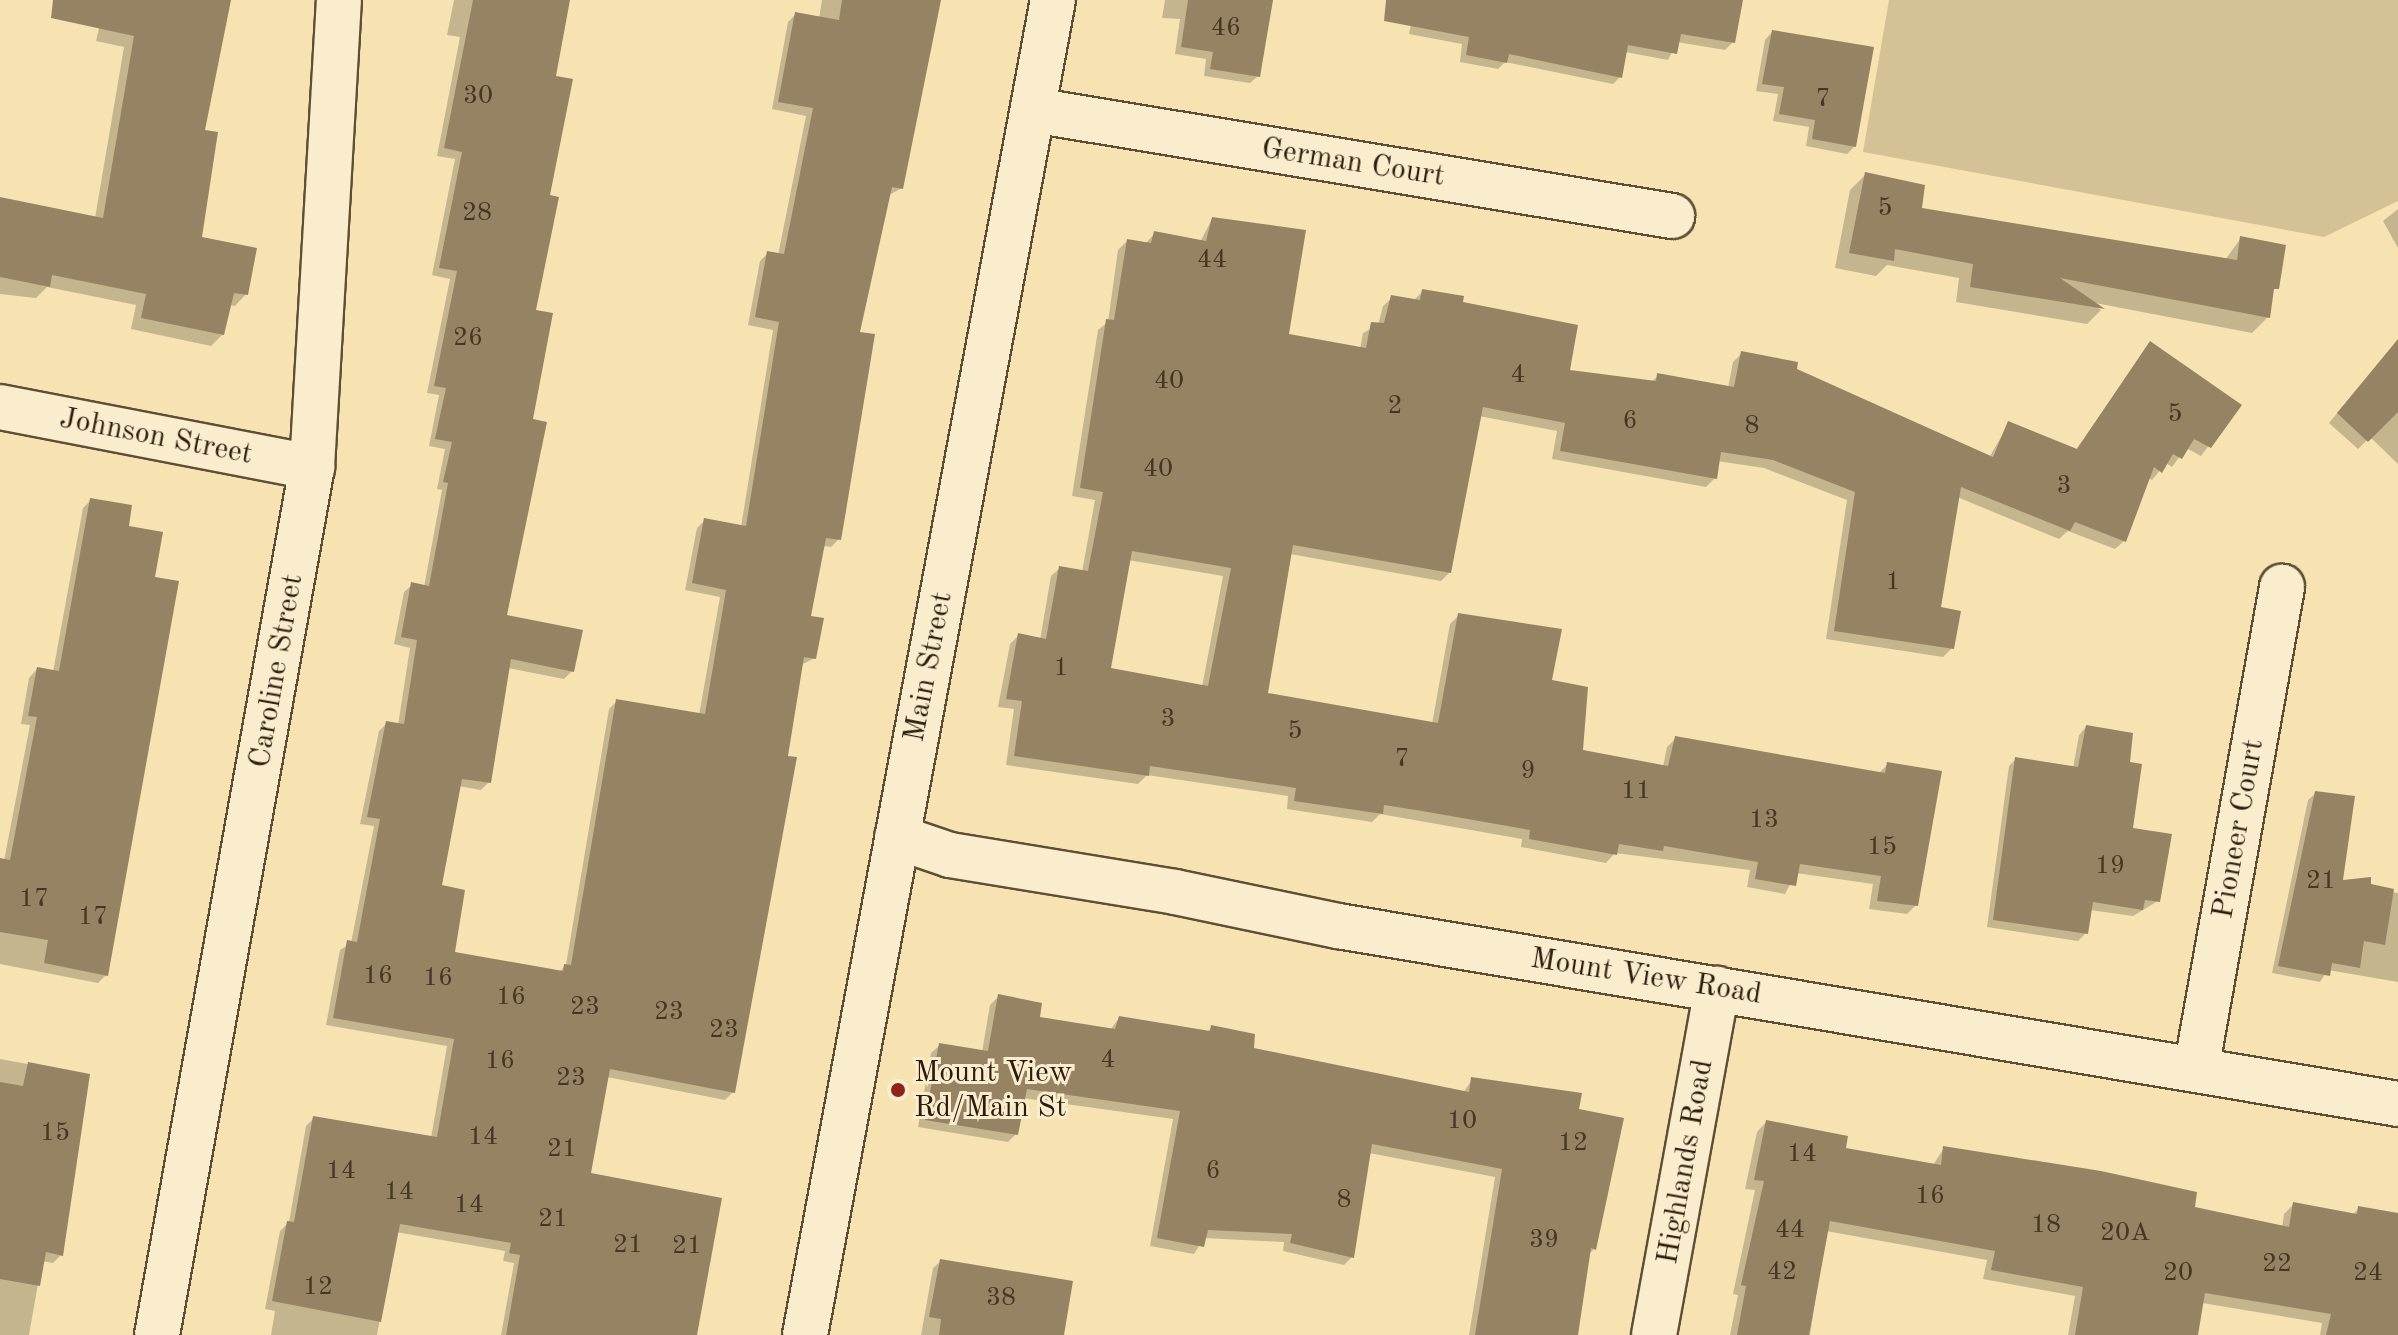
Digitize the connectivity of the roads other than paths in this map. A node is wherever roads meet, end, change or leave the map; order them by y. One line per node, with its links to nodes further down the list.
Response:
1 (339, 0): 6 (street, Caroline Street)
2 (1053, 0): 3 (street, Main Street)
3 (1033, 110): 4 (street, German Court); 8 (street, Main Street)
4 (1672, 216)
5 (0, 407): 6 (street, Johnson Street)
6 (312, 467): 12 (street, Caroline Street)
7 (2282, 587): 10 (street, Pioneer Court)
8 (897, 837): 9 (street, Mount View Road); 13 (street, Main Street)
9 (1717, 989): 10 (street, Mount View Road); 14 (street, Highlands Road)
10 (2196, 1070): 11 (street, Mount View Road)
11 (2398, 1104)
12 (157, 1335)
13 (805, 1335)
14 (1654, 1335)

